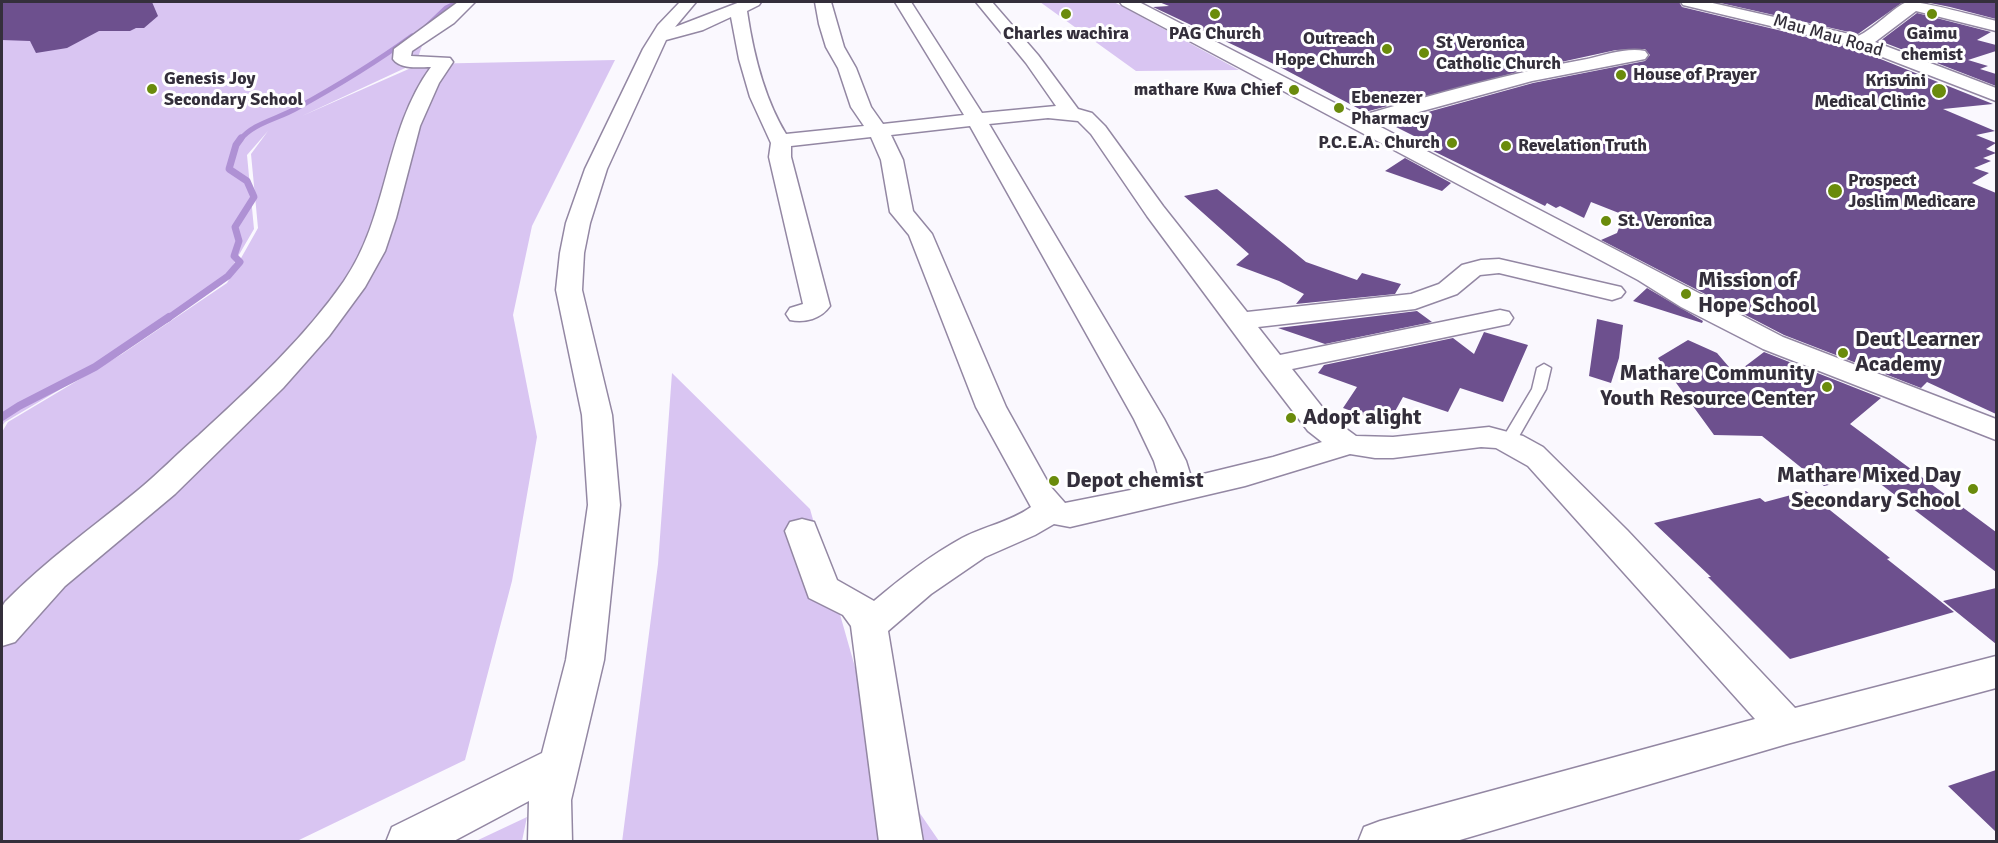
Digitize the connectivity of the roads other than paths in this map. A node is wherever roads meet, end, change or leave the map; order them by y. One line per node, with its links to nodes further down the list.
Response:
1 (467, 2): 33 (street)
2 (688, 2): 11 (street)
3 (823, 2): 18 (street)
4 (903, 2): 16 (street)
5 (984, 2): 15 (street)
6 (1128, 2): 17 (street)
7 (1689, 2): 12 (street, Mau Mau Road)
8 (1915, 3): 10 (street); 12 (street)
9 (745, 5): 11 (street); 19 (street)
10 (1996, 26)
11 (660, 38): 36 (street)
12 (1860, 42): 14 (street, Mau Mau Road)
13 (1639, 55): 17 (street)
14 (1996, 95)
15 (1071, 113): 16 (street); 23 (street)
16 (976, 119): 18 (street); 29 (street)
17 (1357, 123): 26 (street)
18 (876, 129): 19 (street); 30 (street)
19 (781, 143): 21 (street)
20 (1612, 292): 23 (street)
21 (799, 314)
22 (1500, 318): 24 (street)
23 (1240, 321): 24 (street)
24 (1272, 365): 28 (street)
25 (1544, 368): 27 (lane)
26 (1996, 430)
27 (1509, 441): 28 (street); 35 (street)
28 (1347, 444): 29 (street)
29 (1179, 490): 30 (street)
30 (1050, 509): 32 (street)
31 (802, 531): 32 (street)
32 (869, 626): 39 (street)
33 (2, 632)
34 (1996, 672): 35 (street)
35 (1787, 727): 40 (street)
36 (560, 764): 37 (street); 38 (street)
37 (408, 842)
38 (550, 842)
39 (901, 842)
40 (1380, 842)

